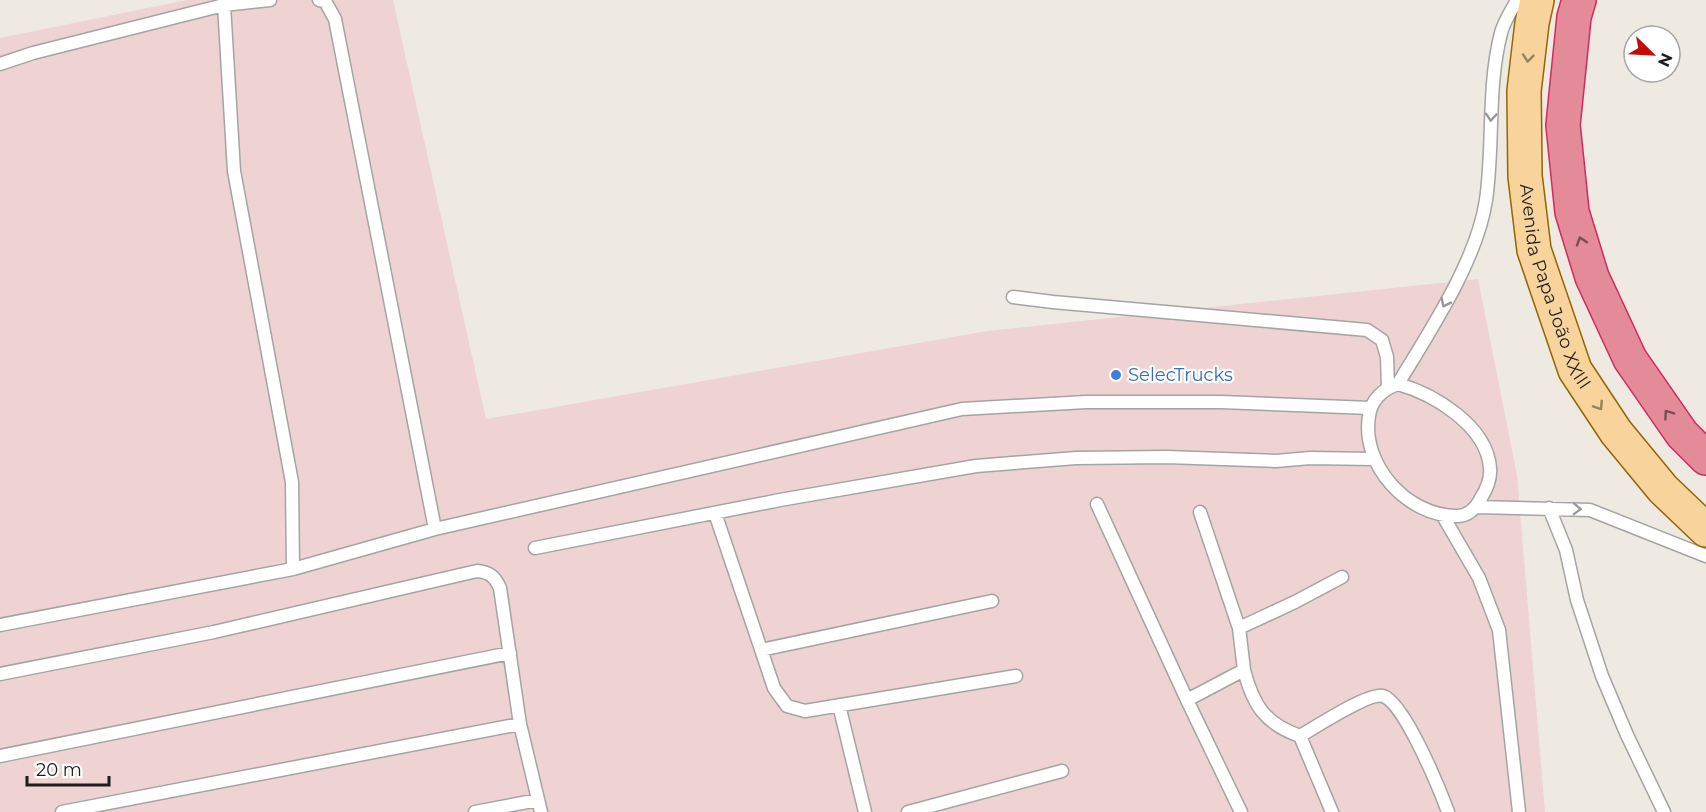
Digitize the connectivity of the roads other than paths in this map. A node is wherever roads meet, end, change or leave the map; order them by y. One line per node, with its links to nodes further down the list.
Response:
1 (270, 0): 6 (lane)
2 (319, 0): 19 (lane)
3 (1517, 0): 9 (lane, one-way to 9)
4 (1537, 0): 20 (main road, Avenida Papa João XXIII, one-way to 20)
5 (1579, 0): 11 (highway, one-way to 5)
6 (224, 5): 7 (lane); 23 (lane)
7 (0, 64)
8 (1014, 297): 9 (lane)
9 (1393, 386): 10 (lane); 14 (lane)
10 (1370, 408): 12 (lane); 19 (lane)
11 (1706, 458)
12 (1374, 459): 17 (lane); 18 (lane)
13 (1097, 504): 33 (lane)
14 (1477, 507): 15 (lane); 18 (lane)
15 (1549, 508): 22 (lane, one-way to 22); 48 (lane)
16 (1200, 512): 27 (lane)
17 (715, 513): 21 (lane); 28 (lane)
18 (1443, 516): 47 (lane)
19 (435, 529): 23 (lane)
20 (1706, 530)
21 (535, 548)
22 (1706, 556)
23 (293, 569): 26 (lane)
24 (1342, 577): 27 (lane)
25 (992, 601): 28 (lane)
26 (0, 625)
27 (1239, 628): 30 (lane)
28 (761, 650): 34 (lane)
29 (510, 653): 31 (lane); 35 (lane); 37 (lane)
30 (1244, 670): 33 (lane); 36 (lane)
31 (0, 675)
32 (1016, 676): 34 (lane)
33 (1187, 700): 44 (lane)
34 (839, 705): 42 (lane)
35 (520, 724): 39 (lane); 40 (lane)
36 (1300, 736): 45 (lane); 46 (lane)
37 (0, 756)
38 (1062, 771): 43 (lane)
39 (539, 806): 41 (lane)
40 (62, 812)
41 (475, 812)
42 (865, 812)
43 (908, 812)
44 (1241, 812)
45 (1332, 812)
46 (1448, 812)
47 (1519, 812)
48 (1664, 812)

